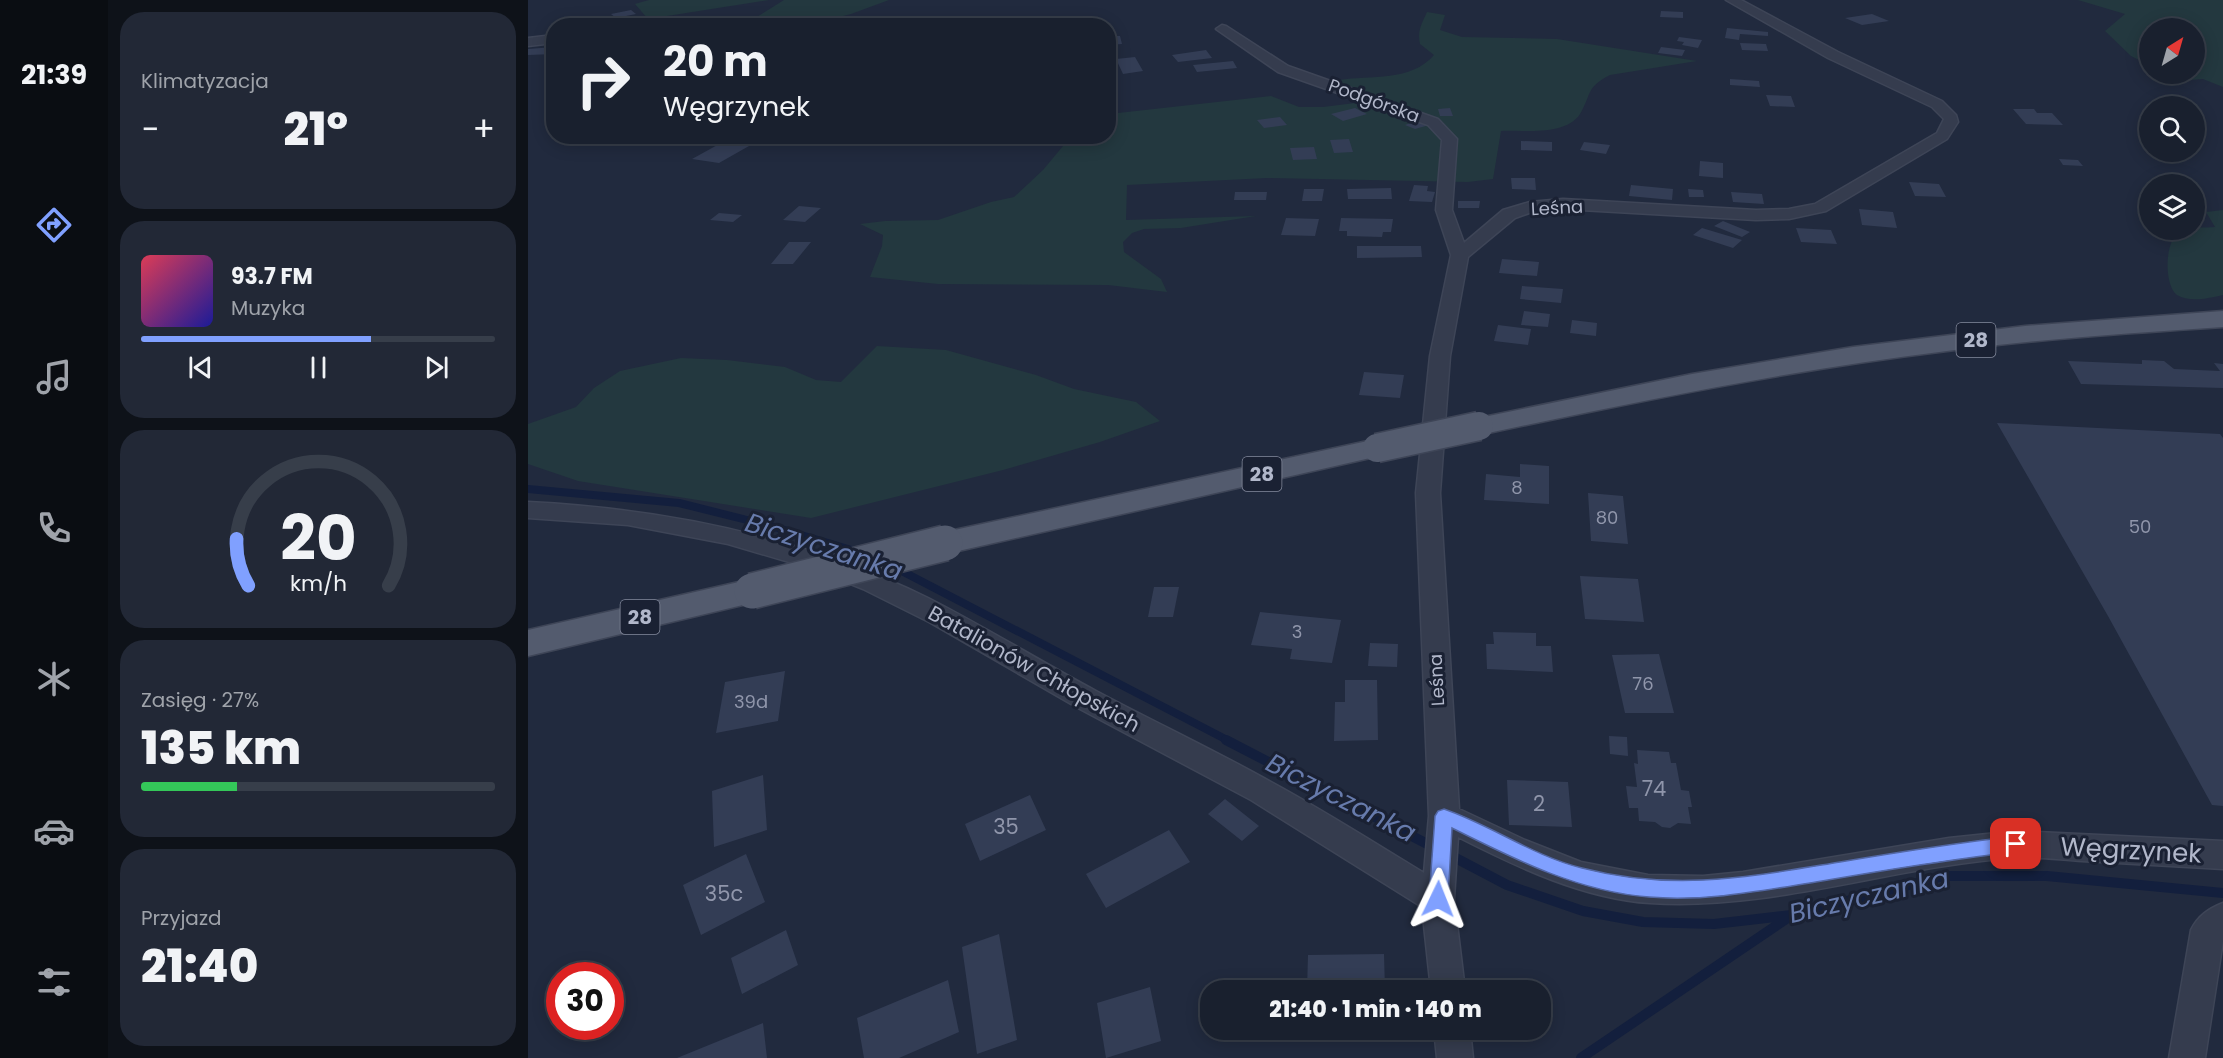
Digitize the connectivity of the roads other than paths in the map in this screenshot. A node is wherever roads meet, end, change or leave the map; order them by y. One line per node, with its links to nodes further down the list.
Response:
1 (1732, 0): 5 (street, Leśna)
2 (1222, 29): 5 (street, Podgórska)
3 (546, 40): 4 (street)
4 (528, 42)
5 (1460, 255): 9 (street, Leśna)
6 (2223, 319): 8 (main road, 28, bridge)
7 (528, 510): 11 (street, Batalionów Chłopskich)
8 (528, 643)
9 (1444, 816): 10 (street, Węgrzynek); 11 (street)
10 (2223, 855)
11 (1439, 889): 13 (street)
12 (2223, 918): 16 (street)
13 (1447, 980)
14 (1453, 1040): 15 (street)
15 (1455, 1058)
16 (2187, 1058)

